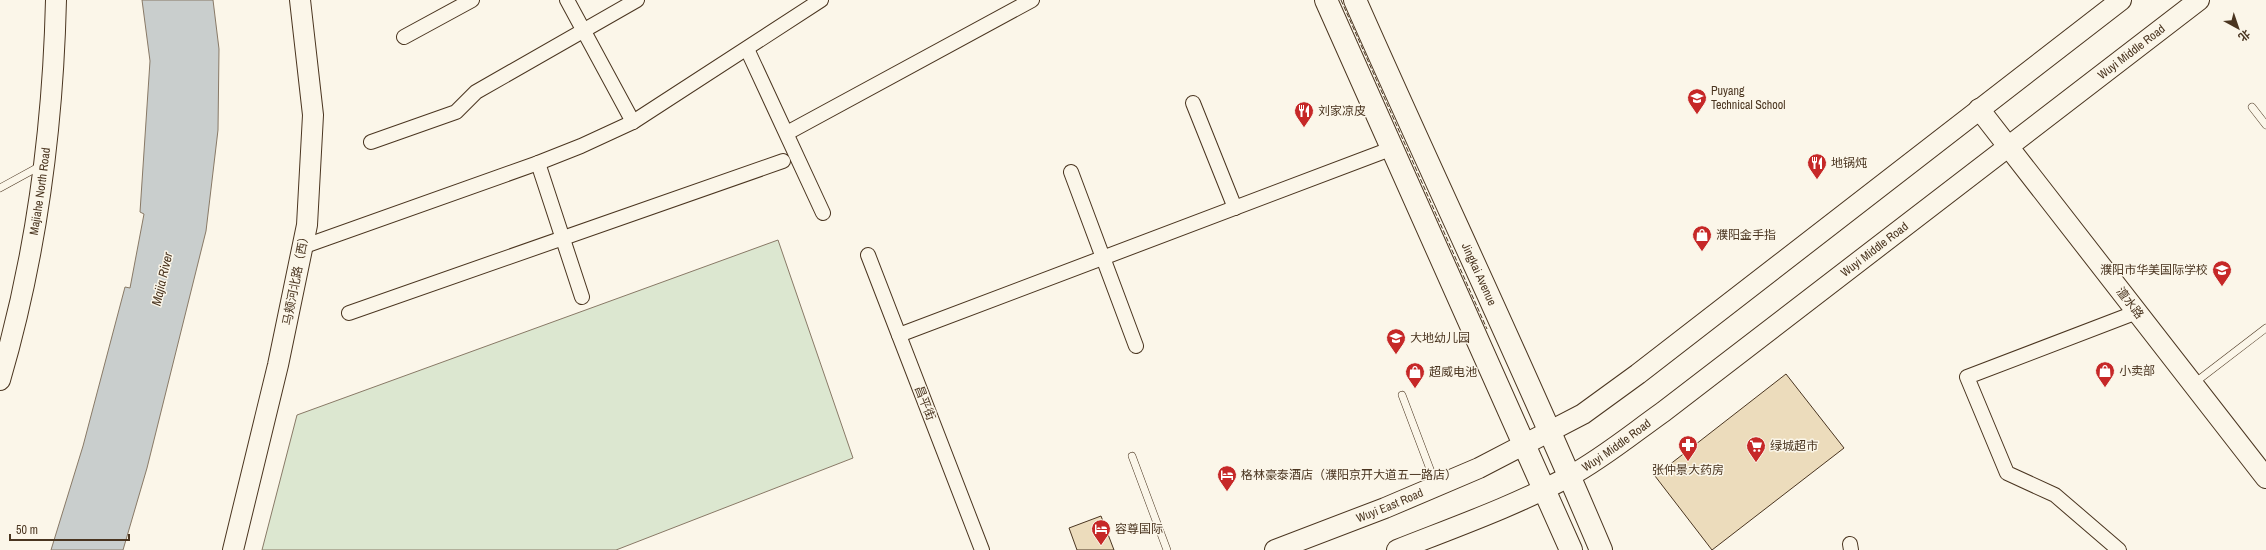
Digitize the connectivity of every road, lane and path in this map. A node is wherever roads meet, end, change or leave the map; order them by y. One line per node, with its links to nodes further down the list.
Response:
1 (56, 0): 28 (street, Majiahe North Road)
2 (300, 0): 34 (street, 马颊河北路（西）)
3 (472, 0): 15 (street)
4 (566, 0): 14 (street)
5 (637, 0): 14 (street)
6 (820, 0): 16 (street)
7 (826, 0): 8 (street)
8 (830, 0)
9 (1032, 0): 22 (street)
10 (1326, 0): 25 (main road)
11 (1355, 0): 46 (main road, Jingkai Avenue)
12 (2121, 0): 19 (street)
13 (2199, 0): 24 (street, Wuyi Middle Road)
14 (583, 31): 20 (street); 23 (street)
15 (404, 37)
16 (747, 49): 20 (street); 22 (street)
17 (1193, 103): 31 (street)
18 (2252, 107): 21 (lane)
19 (1979, 109): 24 (street, 澶水路); 46 (street)
20 (633, 122): 27 (street)
21 (2266, 125)
22 (787, 133): 32 (street)
23 (371, 142)
24 (2008, 146): 38 (street, 澶水路); 49 (street, Wuyi Middle Road)
25 (1393, 148): 31 (street); 47 (main road)
26 (783, 161): 33 (street)
27 (538, 163): 33 (street); 34 (street)
28 (44, 164): 30 (lane); 43 (street, Majiahe North Road)
29 (1071, 172): 36 (street)
30 (0, 188)
31 (1235, 208): 36 (street)
32 (823, 213)
33 (563, 239): 37 (street); 39 (street)
34 (302, 247): 53 (street, 马颊河北路（西）)
35 (868, 255): 41 (street, 昌平街)
36 (1103, 258): 41 (street); 42 (street)
37 (582, 297)
38 (2137, 312): 44 (street, 澶水路); 60 (street)
39 (349, 313)
40 (2266, 328): 44 (lane)
41 (899, 335): 54 (street, 昌平街)
42 (1136, 346)
43 (0, 380)
44 (2193, 384): 50 (street, 澶水路)
45 (1402, 396): 51 (lane)
46 (1550, 432): 47 (street); 49 (main road, Jingkai Avenue)
47 (1525, 445): 51 (street, Wuyi East Road); 52 (main road)
48 (1132, 456): 55 (lane)
49 (1570, 475): 52 (street, Wuyi Middle Road); 59 (main road, Jingkai Avenue)
50 (2266, 478)
51 (1437, 487): 56 (street, Wuyi East Road)
52 (1544, 488): 57 (street); 58 (main road)
53 (234, 550)
54 (982, 550)
55 (1167, 550)
56 (1274, 550)
57 (1397, 550)
58 (1571, 550)
59 (1601, 550)
60 (2119, 550)

